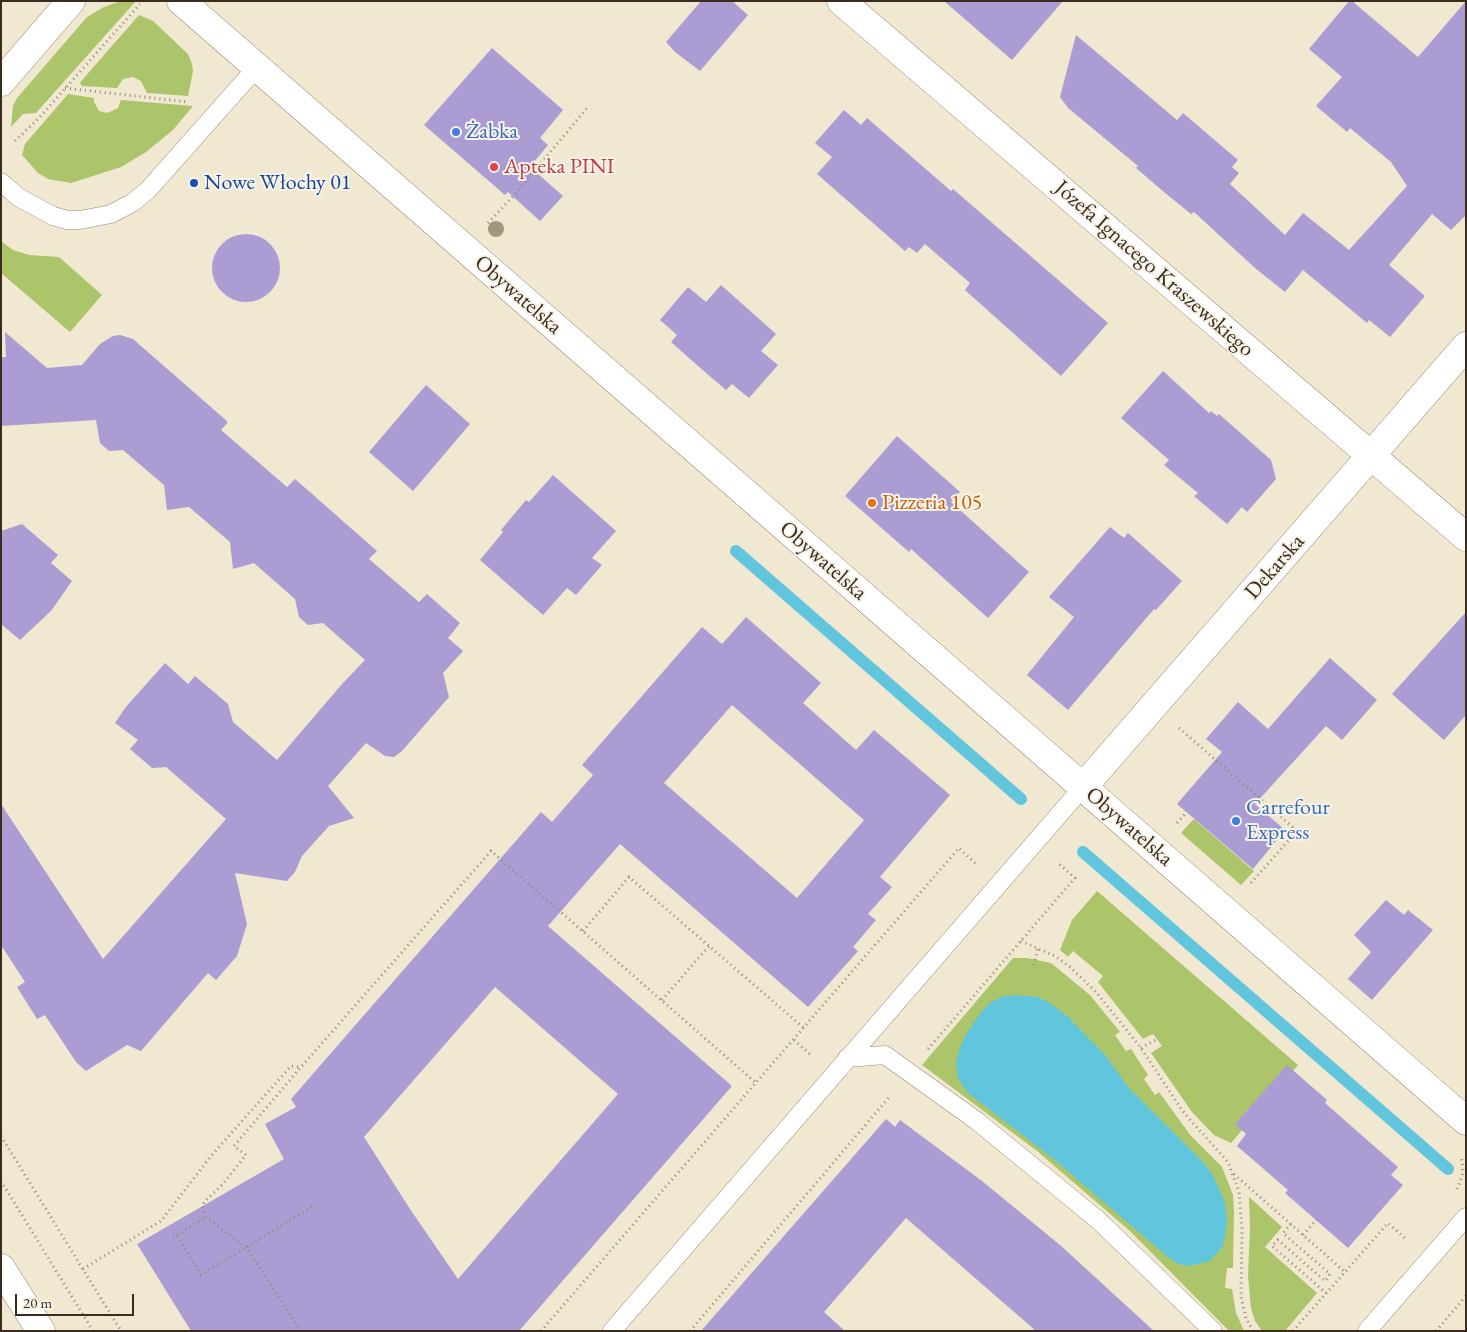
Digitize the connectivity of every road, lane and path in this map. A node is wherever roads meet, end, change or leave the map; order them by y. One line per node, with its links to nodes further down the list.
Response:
1 (71, 1): 6 (street)
2 (181, 1): 5 (street, Obywatelska)
3 (841, 1): 14 (street, Józefa Ignacego Kraszewskiego)
4 (140, 4): 7 (path)
5 (258, 66): 11 (lane); 17 (street, Obywatelska)
6 (1, 82)
7 (65, 88): 8 (path); 10 (path)
8 (189, 102)
9 (587, 108): 12 (path)
10 (15, 141)
11 (1, 182)
12 (486, 225)
13 (1466, 346): 14 (street, Dekarska)
14 (1372, 456): 15 (street, Józefa Ignacego Kraszewskiego); 17 (street, Dekarska)
15 (1466, 537)
16 (1173, 722): 20 (path)
17 (1083, 787): 30 (lane); 34 (street, Obywatelska)
18 (1056, 861): 22 (path)
19 (980, 867): 27 (path)
20 (1248, 886)
21 (583, 931): 23 (path); 26 (path); 31 (path)
22 (1021, 942): 24 (path); 32 (path)
23 (709, 946): 26 (path); 27 (path)
24 (1038, 948): 25 (path); 29 (path)
25 (1034, 965)
26 (662, 1000): 33 (path)
27 (804, 1028): 33 (path)
28 (1157, 1038): 29 (path)
29 (1141, 1048): 37 (path)
30 (847, 1058): 32 (lane); 60 (lane)
31 (301, 1067): 41 (path); 51 (path)
32 (909, 1071): 61 (path); 62 (lane)
33 (756, 1083): 59 (path)
34 (1466, 1121)
35 (1, 1136): 51 (path)
36 (1461, 1156): 39 (path)
37 (1234, 1174): 44 (path); 63 (path)
38 (1, 1181): 56 (path)
39 (1453, 1194)
40 (313, 1206): 49 (path)
41 (206, 1217): 45 (path); 49 (path)
42 (1319, 1217): 46 (path)
43 (1466, 1217): 65 (lane)
44 (1291, 1224): 46 (path); 53 (path)
45 (177, 1236): 47 (path); 49 (path)
46 (1304, 1236): 52 (path)
47 (173, 1238)
48 (1407, 1240): 52 (path)
49 (246, 1247): 58 (path)
50 (1, 1268): 55 (street)
51 (83, 1269): 57 (path)
52 (1345, 1272): 53 (path)
53 (1326, 1294): 64 (path)
54 (1466, 1296): 66 (path)
55 (41, 1331)
56 (93, 1331)
57 (121, 1331)
58 (301, 1331)
59 (541, 1331)
60 (612, 1331)
61 (690, 1331)
62 (1212, 1331)
63 (1253, 1331)
64 (1294, 1331)
65 (1367, 1331)
66 (1436, 1331)

